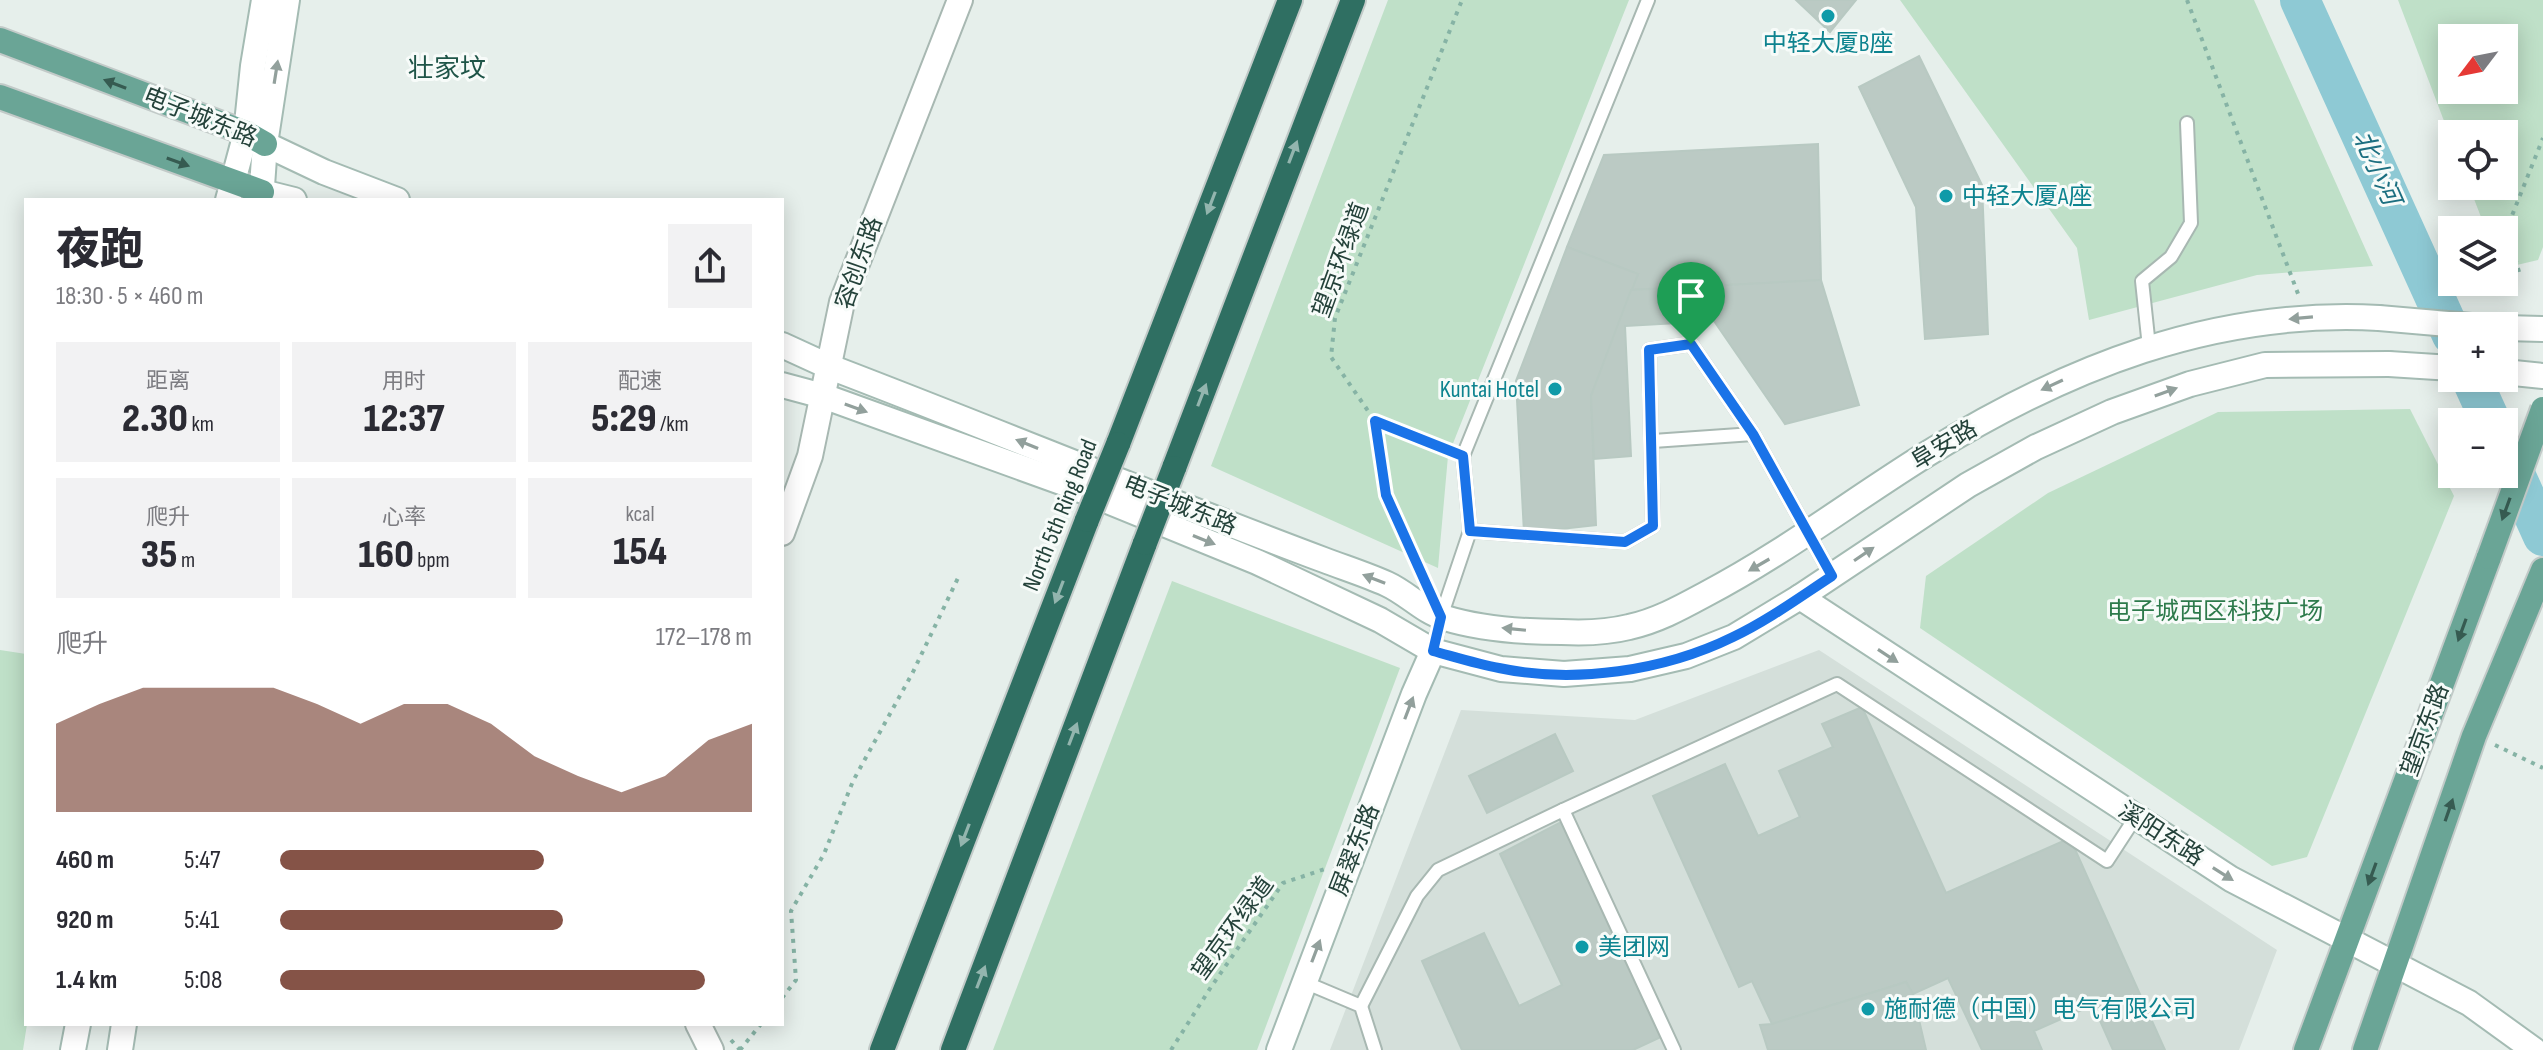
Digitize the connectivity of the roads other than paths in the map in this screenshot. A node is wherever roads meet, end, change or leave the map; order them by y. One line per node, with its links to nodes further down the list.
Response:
1 (264, 0): 10 (main road)
2 (287, 0): 10 (main road, one-way to 2)
3 (960, 0): 19 (main road, 容创东路)
4 (1290, 0): 48 (highway, North 5th Ring Road, one-way to 48, bridge)
5 (1353, 0): 49 (highway, one-way to 5, bridge)
6 (1648, 0): 29 (lane)
7 (0, 40): 10 (main road, 电子城东路, one-way to 7)
8 (0, 97): 11 (main road, 电子城东路, one-way to 11)
9 (2187, 123): 18 (lane)
10 (255, 138): 11 (main road); 12 (main road); 13 (main road, 电子城东路)
11 (230, 191): 12 (main road, 电子城东路)
12 (262, 196)
13 (392, 198)
14 (2438, 323): 18 (main road, 阜安路, one-way to 18, bridge)
15 (2518, 328): 16 (main road)
16 (2543, 329)
17 (784, 346): 19 (main road, 电子城东路)
18 (2149, 347): 30 (main road, 阜安路, one-way to 30)
19 (830, 367): 24 (main road, 容创东路); 34 (main road, 电子城东路, one-way to 19)
20 (2438, 367): 32 (main road, 阜安路, one-way to 20, bridge)
21 (2518, 373): 22 (main road)
22 (2543, 376)
23 (784, 386): 24 (main road, 电子城东路)
24 (823, 396): 28 (main road, 容创东路); 35 (main road, 电子城东路, one-way to 35)
25 (2543, 409): 38 (main road, 望京东路, one-way to 38, bridge)
26 (1753, 434): 27 (lane); 27 (lane); 30 (lane)
27 (1653, 441): 29 (lane)
28 (784, 528)
29 (1470, 531): 34 (lane)
30 (1809, 533): 32 (lane); 34 (main road, 阜安路, one-way to 34)
31 (2543, 570): 39 (main road, 望京东路, one-way to 31)
32 (1832, 576): 33 (main road, 阜安路)
33 (1800, 597): 35 (main road, 阜安路); 37 (main road, 溪阳东路, one-way to 37)
34 (1441, 617): 35 (lane)
35 (1433, 651): 40 (main road, 屏翠东路, one-way to 35)
36 (1563, 810): 37 (lane); 41 (lane); 52 (lane)
37 (2135, 818): 38 (main road, 溪阳东路, one-way to 38)
38 (2347, 940): 39 (main road, 溪阳东路); 53 (main road, 望京东路)
39 (2395, 963): 54 (main road, 望京东路); 55 (main road, 溪阳东路)
40 (1304, 982): 41 (lane); 50 (main road, 屏翠东路)
41 (1361, 1006): 51 (lane)
42 (78, 1026): 45 (main road)
43 (124, 1026): 46 (main road)
44 (699, 1026): 47 (main road)
45 (73, 1050)
46 (120, 1050)
47 (711, 1050)
48 (882, 1050)
49 (953, 1050)
50 (1279, 1050)
51 (1375, 1050)
52 (1674, 1050)
53 (2306, 1050)
54 (2365, 1050)
55 (2534, 1050)

